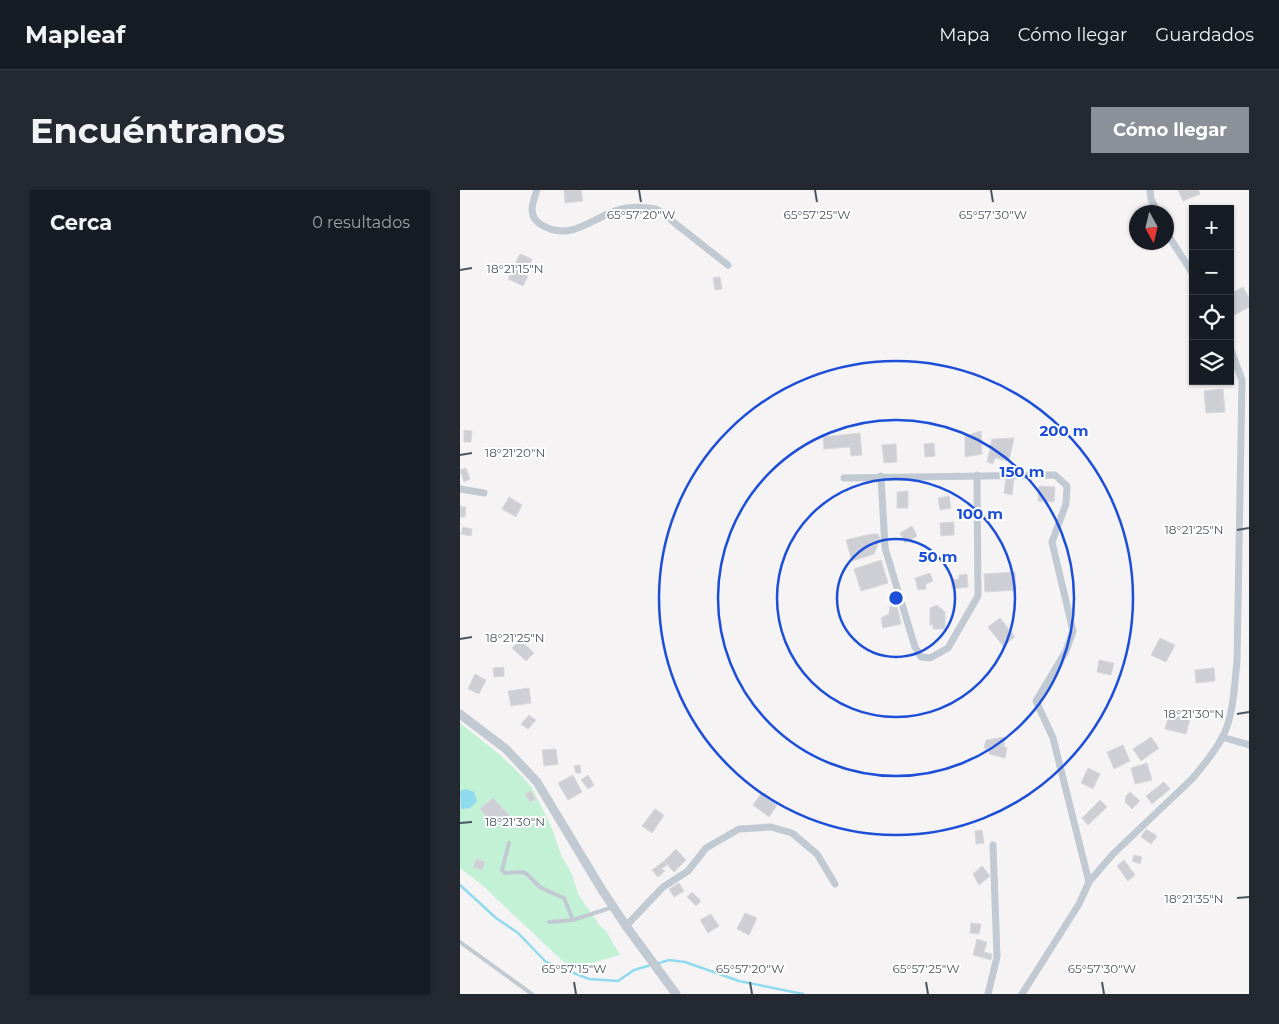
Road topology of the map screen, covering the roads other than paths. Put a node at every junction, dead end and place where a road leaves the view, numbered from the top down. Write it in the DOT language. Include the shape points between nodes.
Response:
graph roads {
  1 [pos="537,190"];
  2 [pos="1150,190"];
  3 [pos="1154,205"];
  4 [pos="1174,244"];
  5 [pos="728,265"];
  6 [pos="1189,268"];
  7 [pos="1234,358"];
  8 [pos="977,475"];
  9 [pos="881,476"];
  10 [pos="844,478"];
  11 [pos="460,489"];
  12 [pos="484,492"];
  13 [pos="460,714"];
  14 [pos="1222,737"];
  15 [pos="1249,745"];
  16 [pos="509,843"];
  17 [pos="993,845"];
  18 [pos="1089,882"];
  19 [pos="835,884"];
  20 [pos="613,907"];
  21 [pos="573,920"];
  22 [pos="549,922"];
  23 [pos="626,926"];
  24 [pos="460,942"];
  25 [pos="532,994"];
  26 [pos="676,994"];
  27 [pos="988,994"];
  28 [pos="1022,994"];
  1 -- 5 [label="street" via="532,215 537,222 552,230 574,230 626,208 658,210"];
  2 -- 3 [label="street"];
  4 -- 6 [label="street"];
  7 -- 14 [label="street" via="1242,380 1237,662 1232,705"];
  8 -- 9 [label="street"];
  8 -- 9 [label="street" via="978,596 948,648 930,658 922,657 915,647 885,548"];
  8 -- 18 [label="street" via="1055,475 1067,486 1066,504 1052,542 1073,631 1066,651 1036,701 1053,738"];
  9 -- 10 [label="street"];
  11 -- 12 [label="street"];
  13 -- 20 [label="street" via="506,749 537,782"];
  14 -- 15 [label="street"];
  14 -- 18 [label="street" via="1204,766 1113,854"];
  16 -- 21 [label="lane" via="502,870 505,873 523,872 541,888 564,898"];
  17 -- 27 [label="street" via="997,957"];
  18 -- 28 [label="street" via="1079,904"];
  19 -- 23 [label="street" via="817,854 792,833 771,827 738,829 706,848 688,871 663,887"];
  20 -- 21 [label="lane"];
  20 -- 23 [label="street"];
  21 -- 22 [label="lane"];
  23 -- 26 [label="street"];
  24 -- 25 [label="lane"];
}
